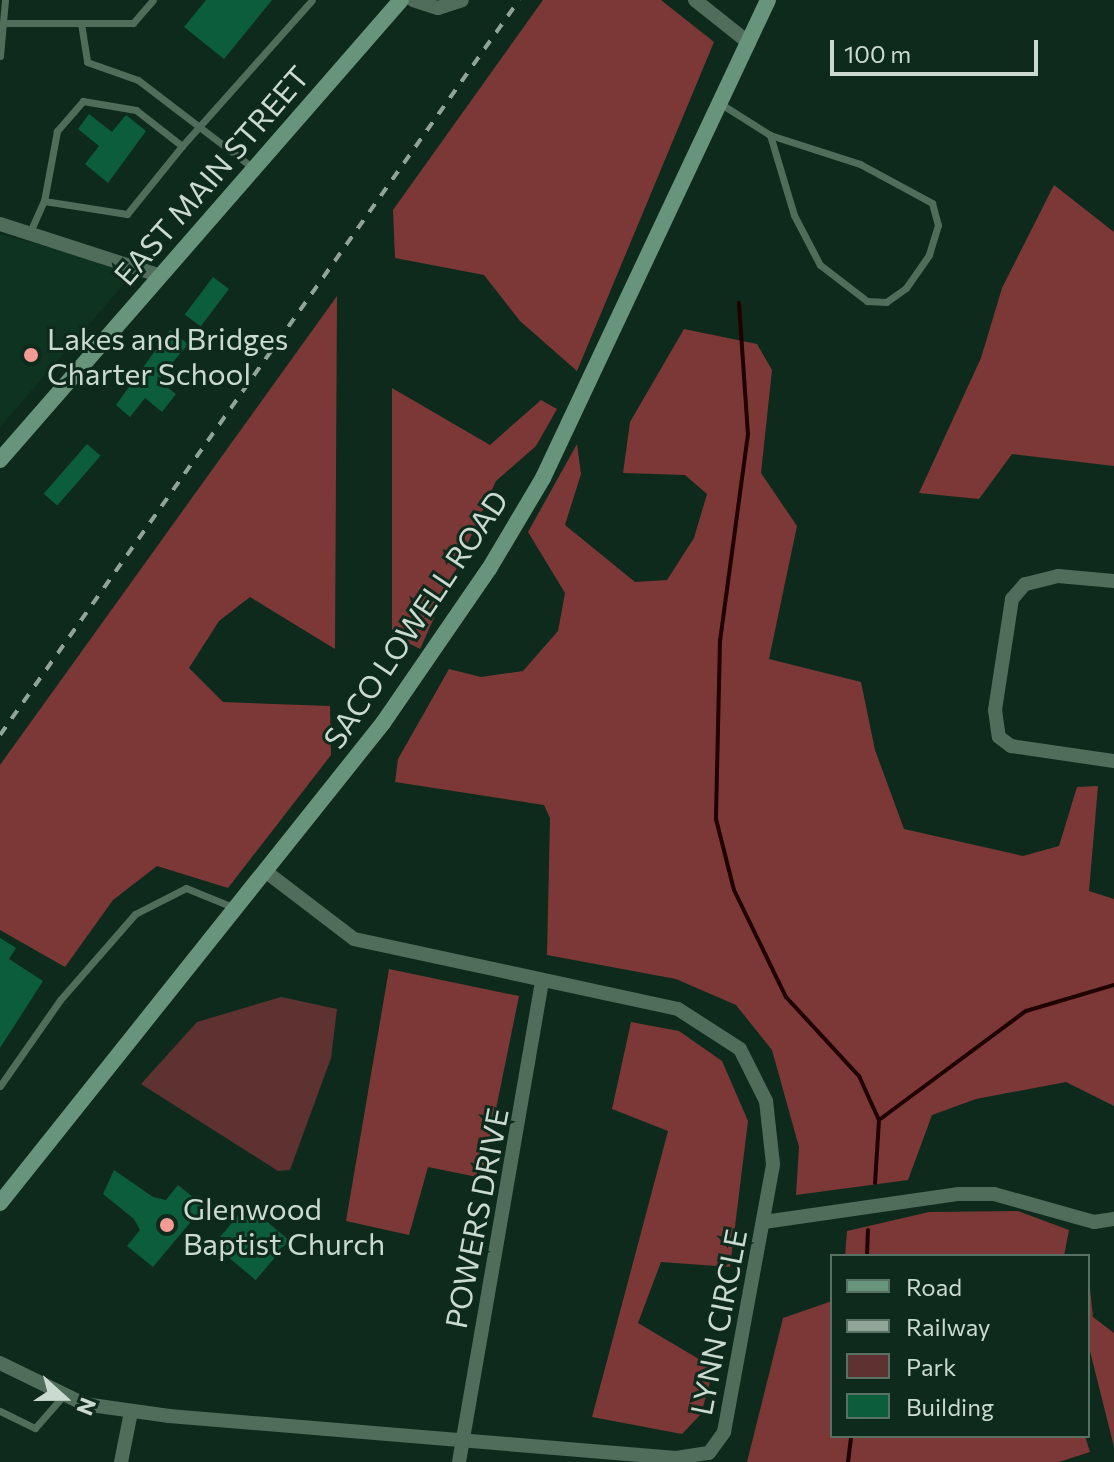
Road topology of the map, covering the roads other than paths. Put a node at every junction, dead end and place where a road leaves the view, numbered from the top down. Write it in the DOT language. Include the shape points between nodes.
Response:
graph roads {
  1 [pos="5,0"];
  2 [pos="153,0"];
  3 [pos="312,0"];
  4 [pos="401,0"];
  5 [pos="413,0"];
  6 [pos="462,0"];
  7 [pos="695,0"];
  8 [pos="768,0"];
  9 [pos="5,23"];
  10 [pos="81,23"];
  11 [pos="749,43"];
  12 [pos="0,56"];
  13 [pos="721,104"];
  14 [pos="200,125"];
  15 [pos="770,135"];
  16 [pos="182,146"];
  17 [pos="254,169"];
  18 [pos="44,201"];
  19 [pos="0,224"];
  20 [pos="30,232"];
  21 [pos="161,276"];
  22 [pos="0,460"];
  23 [pos="1114,581"];
  24 [pos="1114,761"];
  25 [pos="265,871"];
  26 [pos="237,909"];
  27 [pos="542,983"];
  28 [pos="0,1086"];
  29 [pos="0,1203"];
  30 [pos="1114,1219"];
  31 [pos="764,1222"];
  32 [pos="0,1363"];
  33 [pos="63,1396"];
  34 [pos="0,1411"];
  35 [pos="131,1412"];
  36 [pos="463,1437"];
  37 [pos="121,1462"];
  38 [pos="459,1462"];
  1 -- 9 [label="lane"];
  2 -- 10 [label="lane" via="133,23"];
  3 -- 14 [label="lane"];
  4 -- 17 [label="street, EAST MAIN STREET"];
  5 -- 6 [label="street" via="438,8"];
  7 -- 11 [label="street"];
  8 -- 11 [label="street, SACO LOWELL ROAD"];
  9 -- 10 [label="lane"];
  9 -- 12 [label="lane"];
  10 -- 14 [label="lane" via="87,62 138,80"];
  11 -- 13 [label="street, SACO LOWELL ROAD"];
  13 -- 15 [label="lane"];
  13 -- 25 [label="street, SACO LOWELL ROAD" via="543,478 383,723"];
  14 -- 16 [label="lane"];
  14 -- 17 [label="lane"];
  15 -- 15 [label="lane" via="860,164 932,203 938,225 929,255 906,288 886,302 867,301 820,265 794,215"];
  16 -- 18 [label="lane" via="127,214"];
  16 -- 18 [label="lane" via="136,110 83,101 57,131"];
  17 -- 21 [label="street, EAST MAIN STREET"];
  18 -- 20 [label="lane"];
  19 -- 20 [label="street"];
  20 -- 21 [label="street"];
  21 -- 22 [label="street, EAST MAIN STREET"];
  23 -- 24 [label="street" via="1058,576 1025,584 1012,599 995,710 999,737 1011,746"];
  25 -- 26 [label="street, SACO LOWELL ROAD"];
  25 -- 27 [label="street, LYNN CIRCLE" via="354,939"];
  26 -- 28 [label="lane" via="186,888 135,914 60,1000"];
  26 -- 29 [label="street, SACO LOWELL ROAD"];
  27 -- 31 [label="street, LYNN CIRCLE" via="678,1009 740,1049 766,1101 773,1164"];
  27 -- 36 [label="street, POWERS DRIVE"];
  30 -- 31 [label="street" via="1094,1222 983,1194"];
  31 -- 36 [label="street, LYNN CIRCLE" via="724,1432 709,1453 676,1458"];
  32 -- 33 [label="street, LYNN CIRCLE"];
  33 -- 34 [label="lane" via="35,1428"];
  33 -- 35 [label="street, LYNN CIRCLE"];
  35 -- 36 [label="street, LYNN CIRCLE"];
  35 -- 37 [label="street"];
  36 -- 38 [label="street, POWERS DRIVE"];
}
